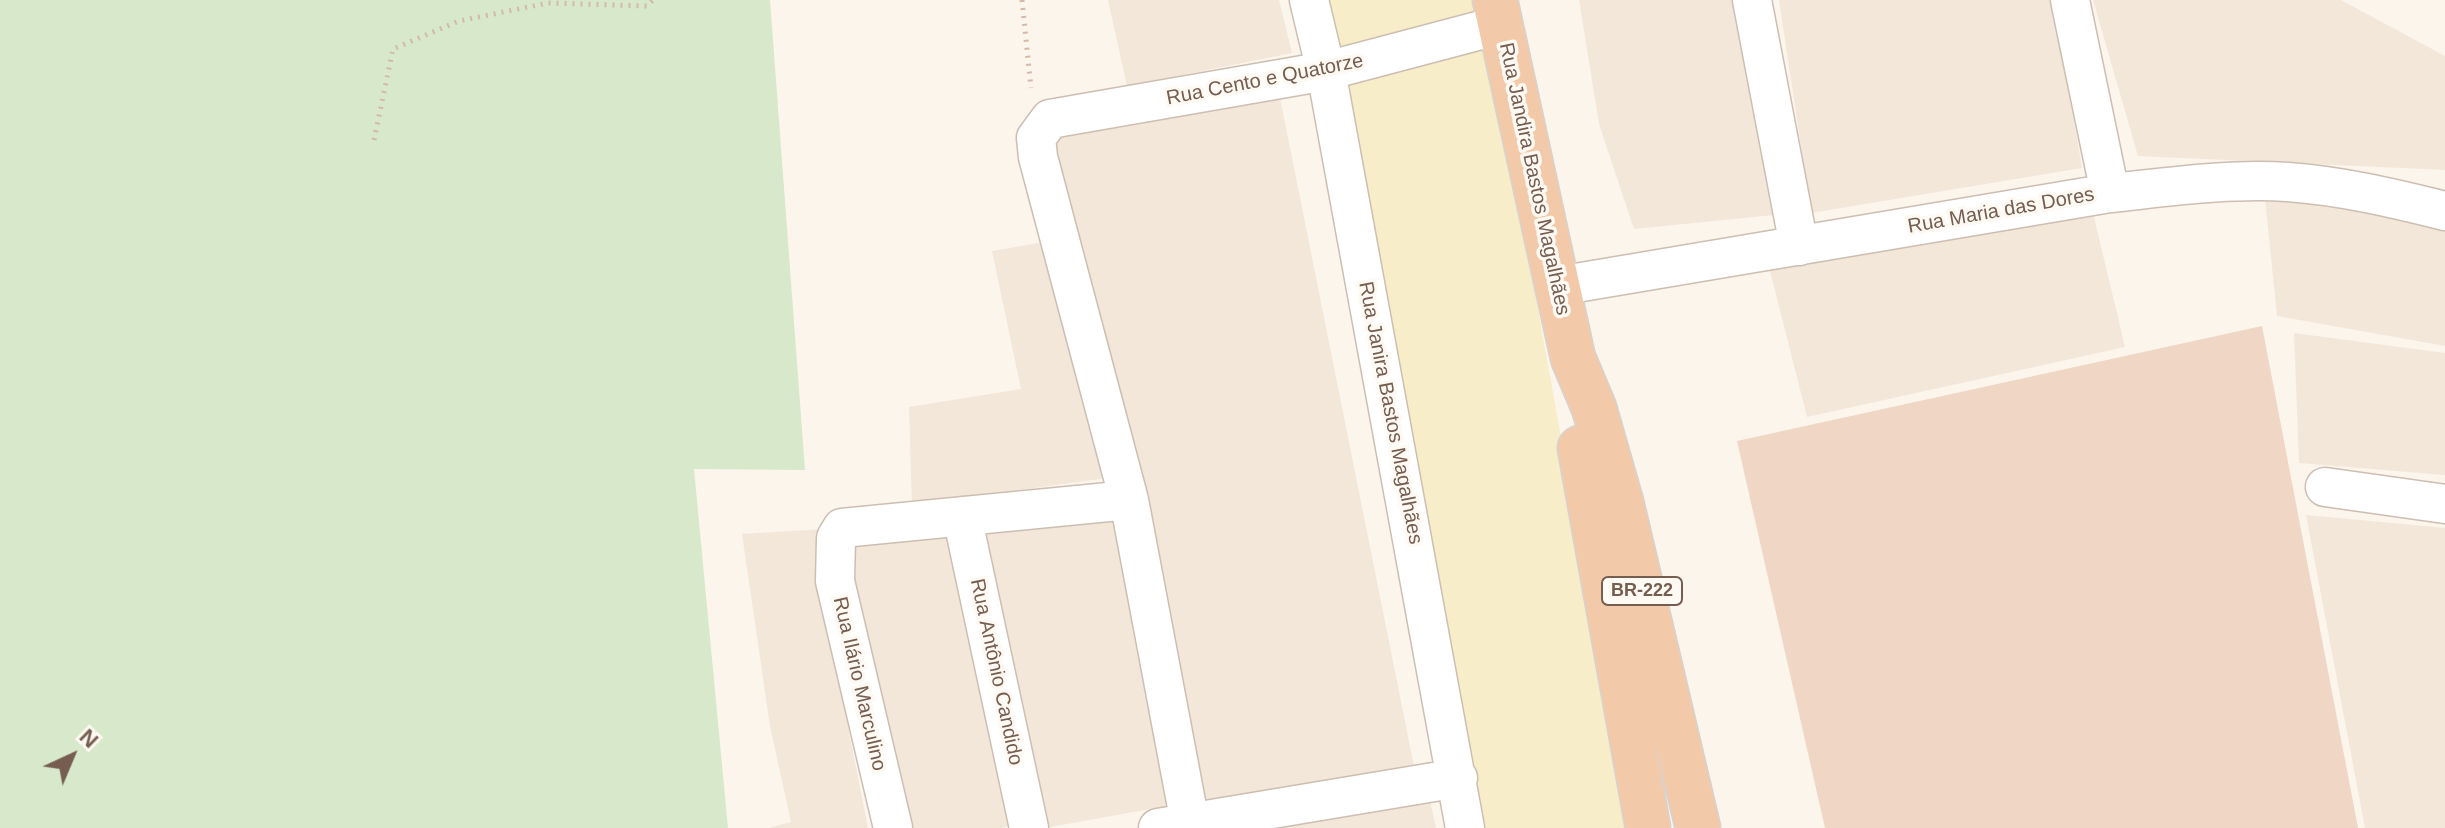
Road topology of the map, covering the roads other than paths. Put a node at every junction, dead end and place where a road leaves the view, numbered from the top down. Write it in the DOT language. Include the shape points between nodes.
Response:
graph roads {
  1 [pos="1309,0"];
  2 [pos="1752,0"];
  3 [pos="2070,0"];
  4 [pos="1498,12"];
  5 [pos="1326,71"];
  6 [pos="2110,193"];
  7 [pos="2445,211"];
  8 [pos="1799,246"];
  9 [pos="1558,286"];
  10 [pos="1573,358"];
  11 [pos="2325,487"];
  12 [pos="1129,500"];
  13 [pos="2445,504"];
  14 [pos="962,516"];
  15 [pos="1458,778"];
  16 [pos="1232,823"];
  17 [pos="1174,825"];
  18 [pos="893,828"];
  19 [pos="1029,828"];
  20 [pos="1465,828"];
  21 [pos="1648,828"];
  22 [pos="1698,828"];
  1 -- 5 [label="street, Rua Janira Bastos Magalhães"];
  2 -- 8 [label="street"];
  3 -- 6 [label="street"];
  4 -- 5 [label="street, Rua Cento e Quatorze"];
  4 -- 9 [label="highway, Rua Jandira Bastos Magalhães / BR-222"];
  5 -- 12 [label="street, Rua Cento e Quatorze" via="1050,119 1036,137"];
  5 -- 15 [label="street, Rua Janira Bastos Magalhães"];
  6 -- 7 [label="street, Rua Maria das Dores" via="2285,181 2363,190"];
  6 -- 8 [label="street, Rua Maria das Dores"];
  8 -- 9 [label="street, Rua Maria das Dores"];
  9 -- 10 [label="highway, Rua Jandira Bastos Magalhães / BR-222"];
  10 -- 21 [label="highway, Rua Jandira Bastos Magalhães / BR-222" via="1574,410"];
  10 -- 22 [label="highway, Rua Jandira Bastos Magalhães / BR-222" via="1594,408 1621,502"];
  11 -- 13 [label="street"];
  12 -- 14 [label="street"];
  12 -- 17 [label="street"];
  14 -- 18 [label="street, Rua Ilário Marculino" via="853,525 842,528 836,538 835,581"];
  14 -- 19 [label="street, Rua Antônio Candido"];
  15 -- 16 [label="street"];
  15 -- 20 [label="street, Rua Janira Bastos Magalhães"];
  16 -- 17 [label="street"];
}
